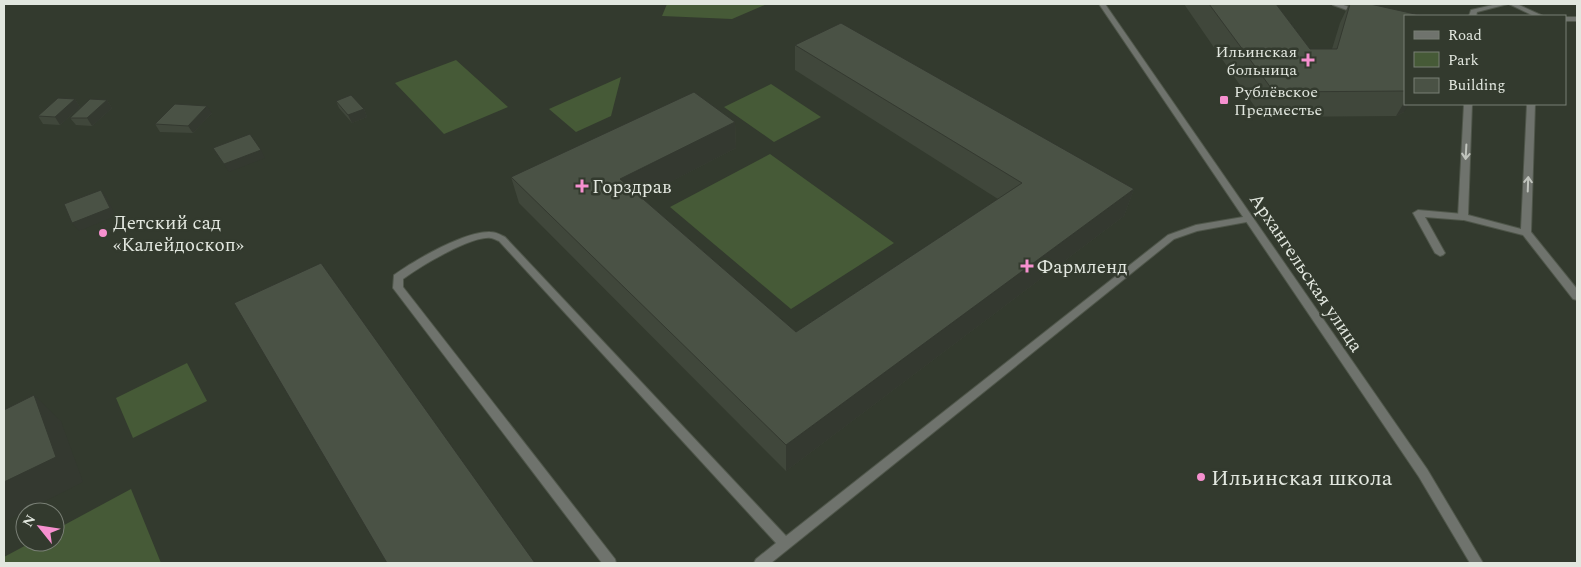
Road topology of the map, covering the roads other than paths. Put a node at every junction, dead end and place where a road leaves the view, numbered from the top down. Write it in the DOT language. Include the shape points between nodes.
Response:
graph roads {
  1 [pos="1102,4"];
  2 [pos="1335,4"];
  3 [pos="1505,4"];
  4 [pos="1512,4"];
  5 [pos="1366,14"];
  6 [pos="1473,15"];
  7 [pos="1537,15"];
  8 [pos="1468,105"];
  9 [pos="1531,105"];
  10 [pos="1462,217"];
  11 [pos="1249,219"];
  12 [pos="1526,232"];
  13 [pos="1440,253"];
  14 [pos="1577,296"];
  15 [pos="785,544"];
  16 [pos="610,563"];
  17 [pos="761,563"];
  18 [pos="1477,563"];
  1 -- 11 [label="street, Архангельская улица"];
  2 -- 5 [label="street"];
  3 -- 6 [label="street" via="1473,11"];
  4 -- 7 [label="street"];
  8 -- 10 [label="street, one-way"];
  12 -- 9 [label="street, one-way"];
  10 -- 12 [label="street"];
  10 -- 13 [label="street" via="1418,213"];
  11 -- 15 [label="street" via="1196,228 1171,237"];
  11 -- 18 [label="street, Архангельская улица" via="1423,473"];
  12 -- 14 [label="street"];
  15 -- 16 [label="street" via="502,239 490,234 476,236 410,268 398,278 398,288"];
  15 -- 17 [label="street"];
}
